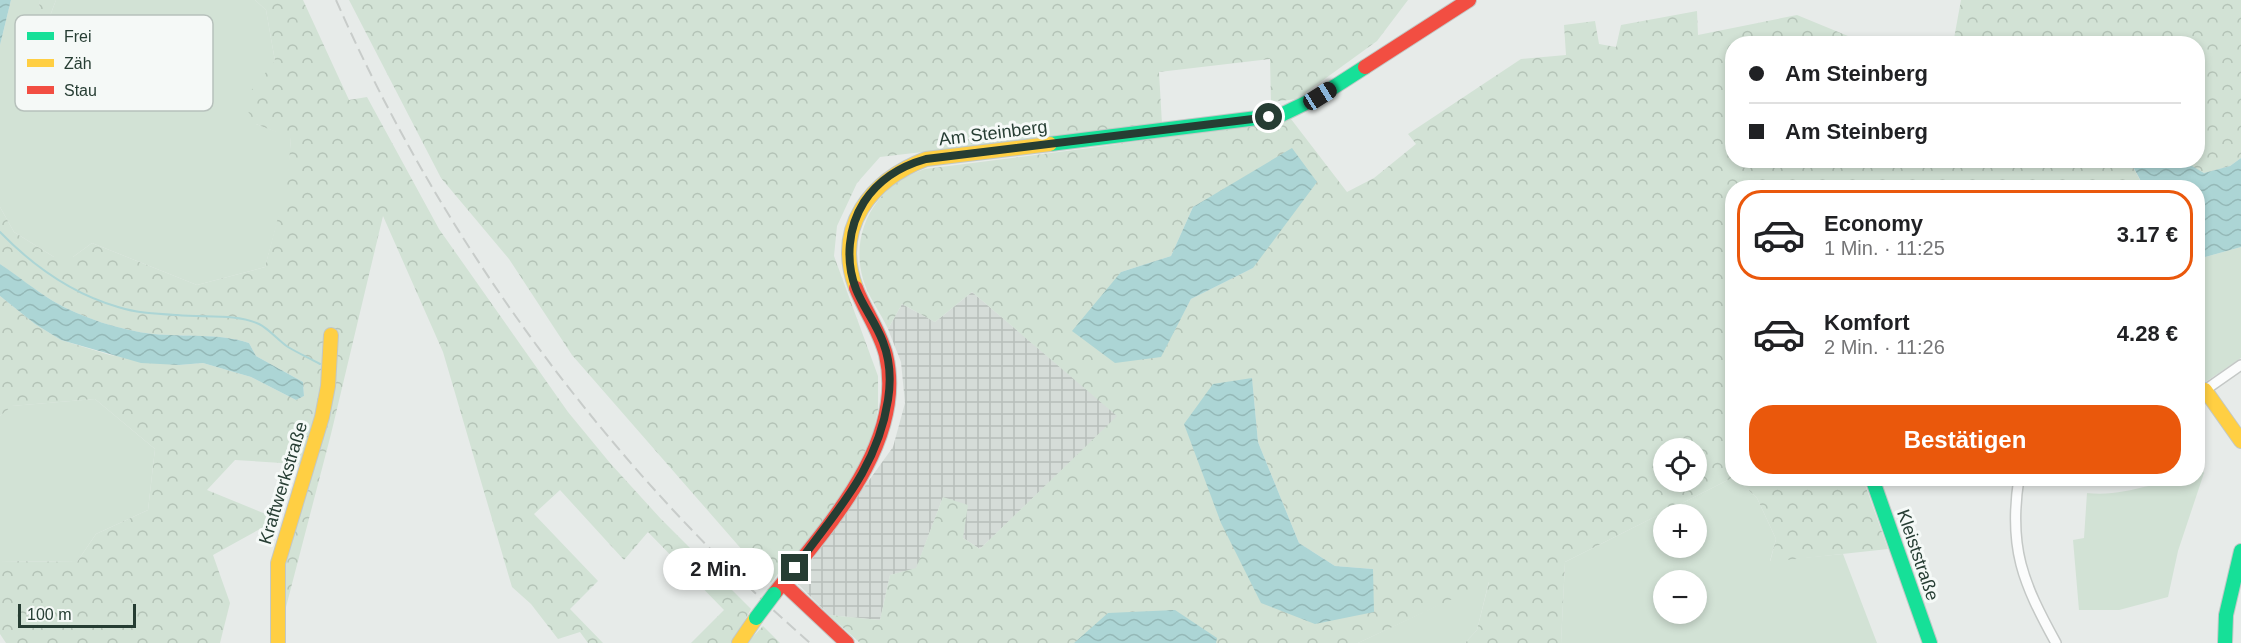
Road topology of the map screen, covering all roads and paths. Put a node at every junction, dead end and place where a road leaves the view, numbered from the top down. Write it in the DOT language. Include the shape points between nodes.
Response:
graph roads {
  1 [pos="1469,0"];
  2 [pos="331,335"];
  3 [pos="2241,365"];
  4 [pos="2205,389"];
  5 [pos="2205,397"];
  6 [pos="2241,441"];
  7 [pos="1875,486"];
  8 [pos="2018,486"];
  9 [pos="2241,551"];
  10 [pos="779,589"];
  11 [pos="278,643"];
  12 [pos="739,643"];
  13 [pos="847,643"];
  14 [pos="1930,643"];
  15 [pos="2056,643"];
  16 [pos="2225,643"];
  1 -- 10 [label="main road, Am Steinberg" via="1308,103 1281,115 926,159 881,182 858,214 849,252 856,290 886,351 886,412 863,476"];
  2 -- 11 [label="main road, Kraftwerkstraße" via="322,417 278,563"];
  3 -- 4 [label="street"];
  5 -- 6 [label="main road"];
  7 -- 14 [label="main road, Kleiststraße"];
  8 -- 15 [label="street" via="2015,520 2019,559 2034,603"];
  9 -- 16 [label="main road" via="2226,615"];
  10 -- 12 [label="main road, Am Steinberg, bridge"];
  10 -- 13 [label="main road"];
}
